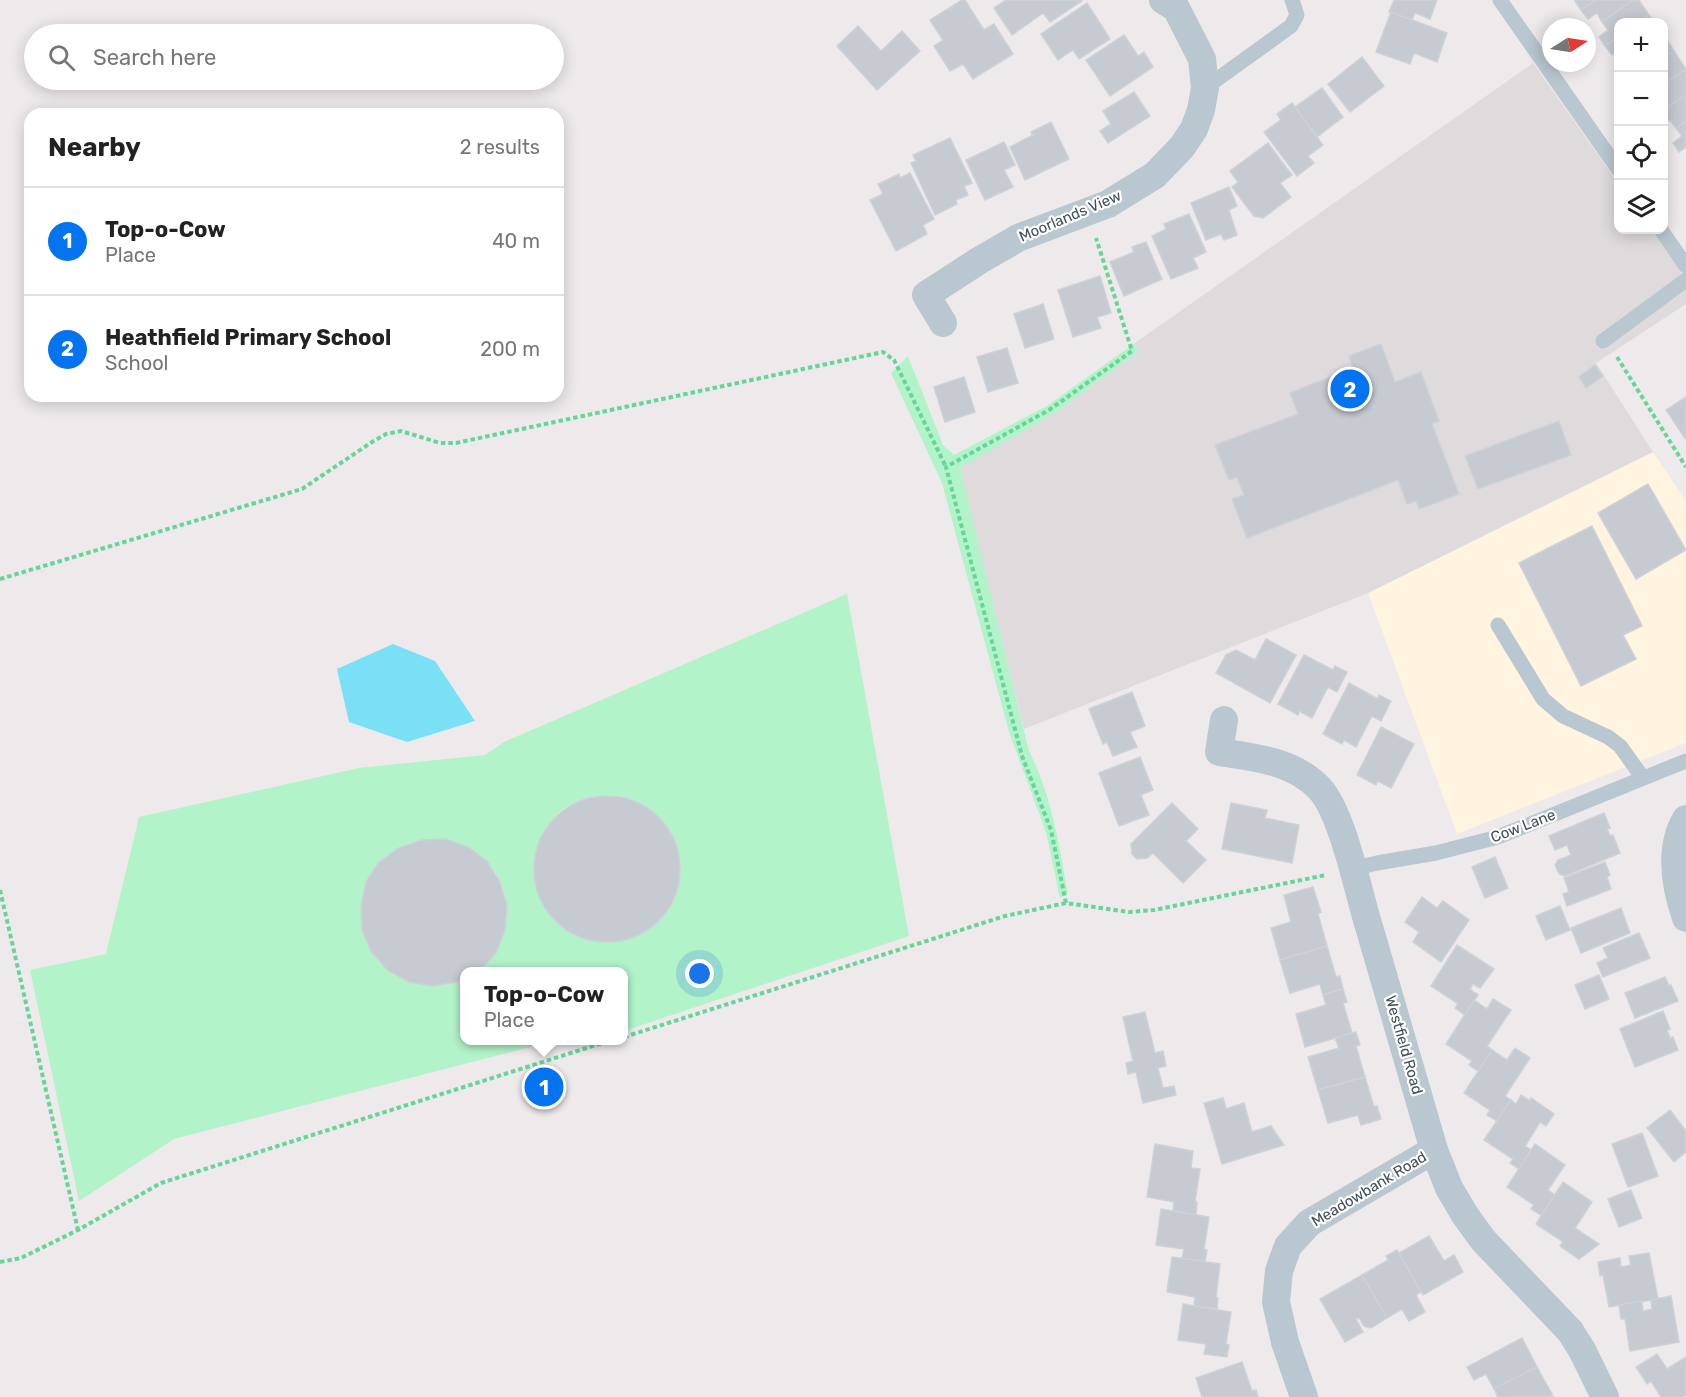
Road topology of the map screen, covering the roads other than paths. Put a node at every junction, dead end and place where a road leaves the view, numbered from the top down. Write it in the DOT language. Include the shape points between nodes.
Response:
graph roads {
  1 [pos="1292,0"];
  2 [pos="1500,0"];
  3 [pos="1176,3"];
  4 [pos="1205,88"];
  5 [pos="1614,163"];
  6 [pos="1663,234"];
  7 [pos="1686,266"];
  8 [pos="1686,280"];
  9 [pos="943,323"];
  10 [pos="1604,340"];
  11 [pos="1498,625"];
  12 [pos="1224,720"];
  13 [pos="1686,761"];
  14 [pos="1643,778"];
  15 [pos="1686,819"];
  16 [pos="1353,869"];
  17 [pos="1686,918"];
  18 [pos="1434,1150"];
  19 [pos="1304,1397"];
  20 [pos="1605,1397"];
  1 -- 4 [label="lane" via="1297,15 1291,26"];
  2 -- 5 [label="lane"];
  3 -- 4 [label="street, Moorlands View" via="1202,59"];
  4 -- 9 [label="street, Moorlands View" via="1194,129 1155,175 1108,204 1018,238 926,295"];
  6 -- 7 [label="lane"];
  8 -- 10 [label="lane"];
  11 -- 14 [label="lane" via="1543,699 1563,716 1620,746"];
  12 -- 16 [label="street, Westfield Road" via="1219,752 1289,766 1320,789 1332,806"];
  13 -- 14 [label="lane, Cow Lane"];
  14 -- 16 [label="lane, Cow Lane" via="1498,837"];
  15 -- 17 [label="street" via="1677,836 1674,858"];
  16 -- 18 [label="street, Westfield Road"];
  18 -- 19 [label="street, Meadowbank Road" via="1309,1223 1288,1246 1279,1271 1276,1302"];
  18 -- 20 [label="street, Westfield Road" via="1465,1215 1483,1240 1570,1331"];
}
